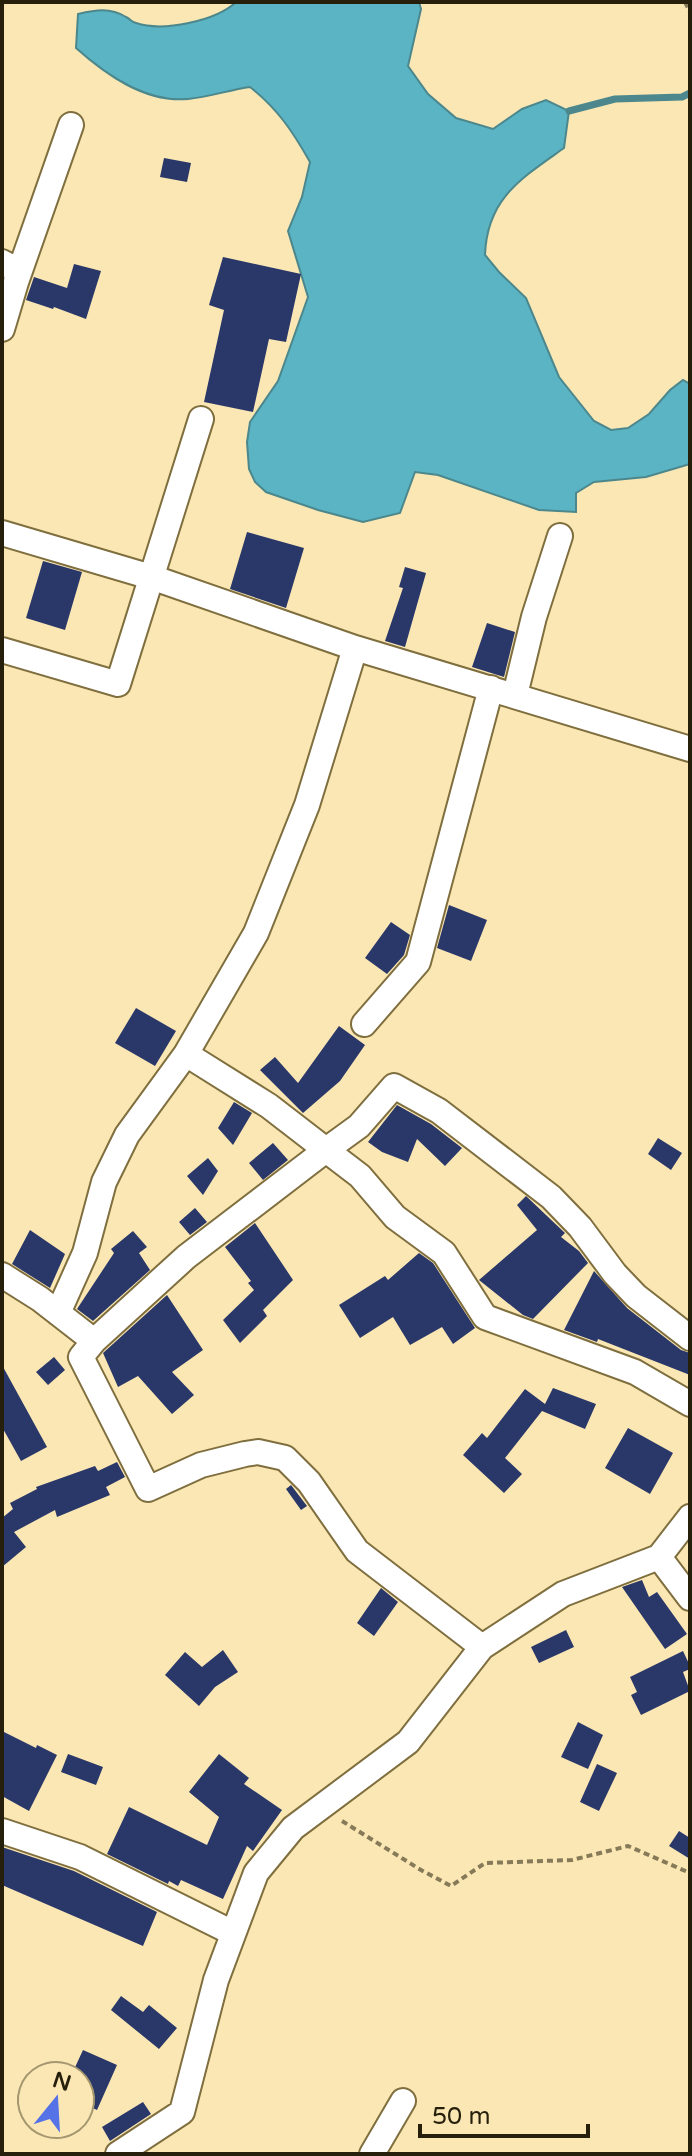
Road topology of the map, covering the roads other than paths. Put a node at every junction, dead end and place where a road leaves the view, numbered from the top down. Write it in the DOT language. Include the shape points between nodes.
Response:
graph roads {
  1 [pos="71,125"];
  2 [pos="2,262"];
  3 [pos="16,282"];
  4 [pos="2,329"];
  5 [pos="201,419"];
  6 [pos="2,533"];
  7 [pos="560,536"];
  8 [pos="151,577"];
  9 [pos="355,648"];
  10 [pos="2,650"];
  11 [pos="503,692"];
  12 [pos="690,749"];
  13 [pos="364,1024"];
  14 [pos="186,1054"];
  15 [pos="326,1150"];
  16 [pos="2,1275"];
  17 [pos="58,1313"];
  18 [pos="690,1338"];
  19 [pos="94,1341"];
  20 [pos="690,1404"];
  21 [pos="690,1517"];
  22 [pos="659,1557"];
  23 [pos="690,1598"];
  24 [pos="482,1647"];
  25 [pos="2,1831"];
  26 [pos="233,1933"];
  27 [pos="403,2101"];
  28 [pos="118,2154"];
  29 [pos="372,2154"];
  1 -- 3 [label="street"];
  2 -- 3 [label="street" via="17,270"];
  3 -- 4 [label="street"];
  5 -- 8 [label="street"];
  6 -- 8 [label="street"];
  7 -- 11 [label="street"];
  8 -- 9 [label="street"];
  8 -- 10 [label="street" via="118,684"];
  9 -- 11 [label="street"];
  9 -- 14 [label="street" via="277,885 256,933"];
  11 -- 12 [label="street"];
  11 -- 13 [label="street" via="418,962"];
  14 -- 15 [label="street" via="269,1106"];
  14 -- 17 [label="street" via="127,1135 104,1182 85,1253"];
  15 -- 18 [label="street" via="359,1126 394,1086 439,1111 551,1197 636,1296"];
  15 -- 19 [label="street" via="186,1257"];
  15 -- 20 [label="street" via="360,1176 395,1217 444,1253 485,1317 635,1372"];
  16 -- 17 [label="street"];
  17 -- 19 [label="street"];
  19 -- 24 [label="street" via="81,1357 148,1489 201,1465 245,1454 285,1458 309,1482 357,1551"];
  21 -- 22 [label="street"];
  22 -- 23 [label="street"];
  22 -- 24 [label="street" via="563,1594"];
  24 -- 26 [label="street" via="408,1742 293,1828 256,1873"];
  25 -- 26 [label="street" via="80,1857"];
  26 -- 28 [label="street" via="182,2112"];
  27 -- 29 [label="street"];
}
